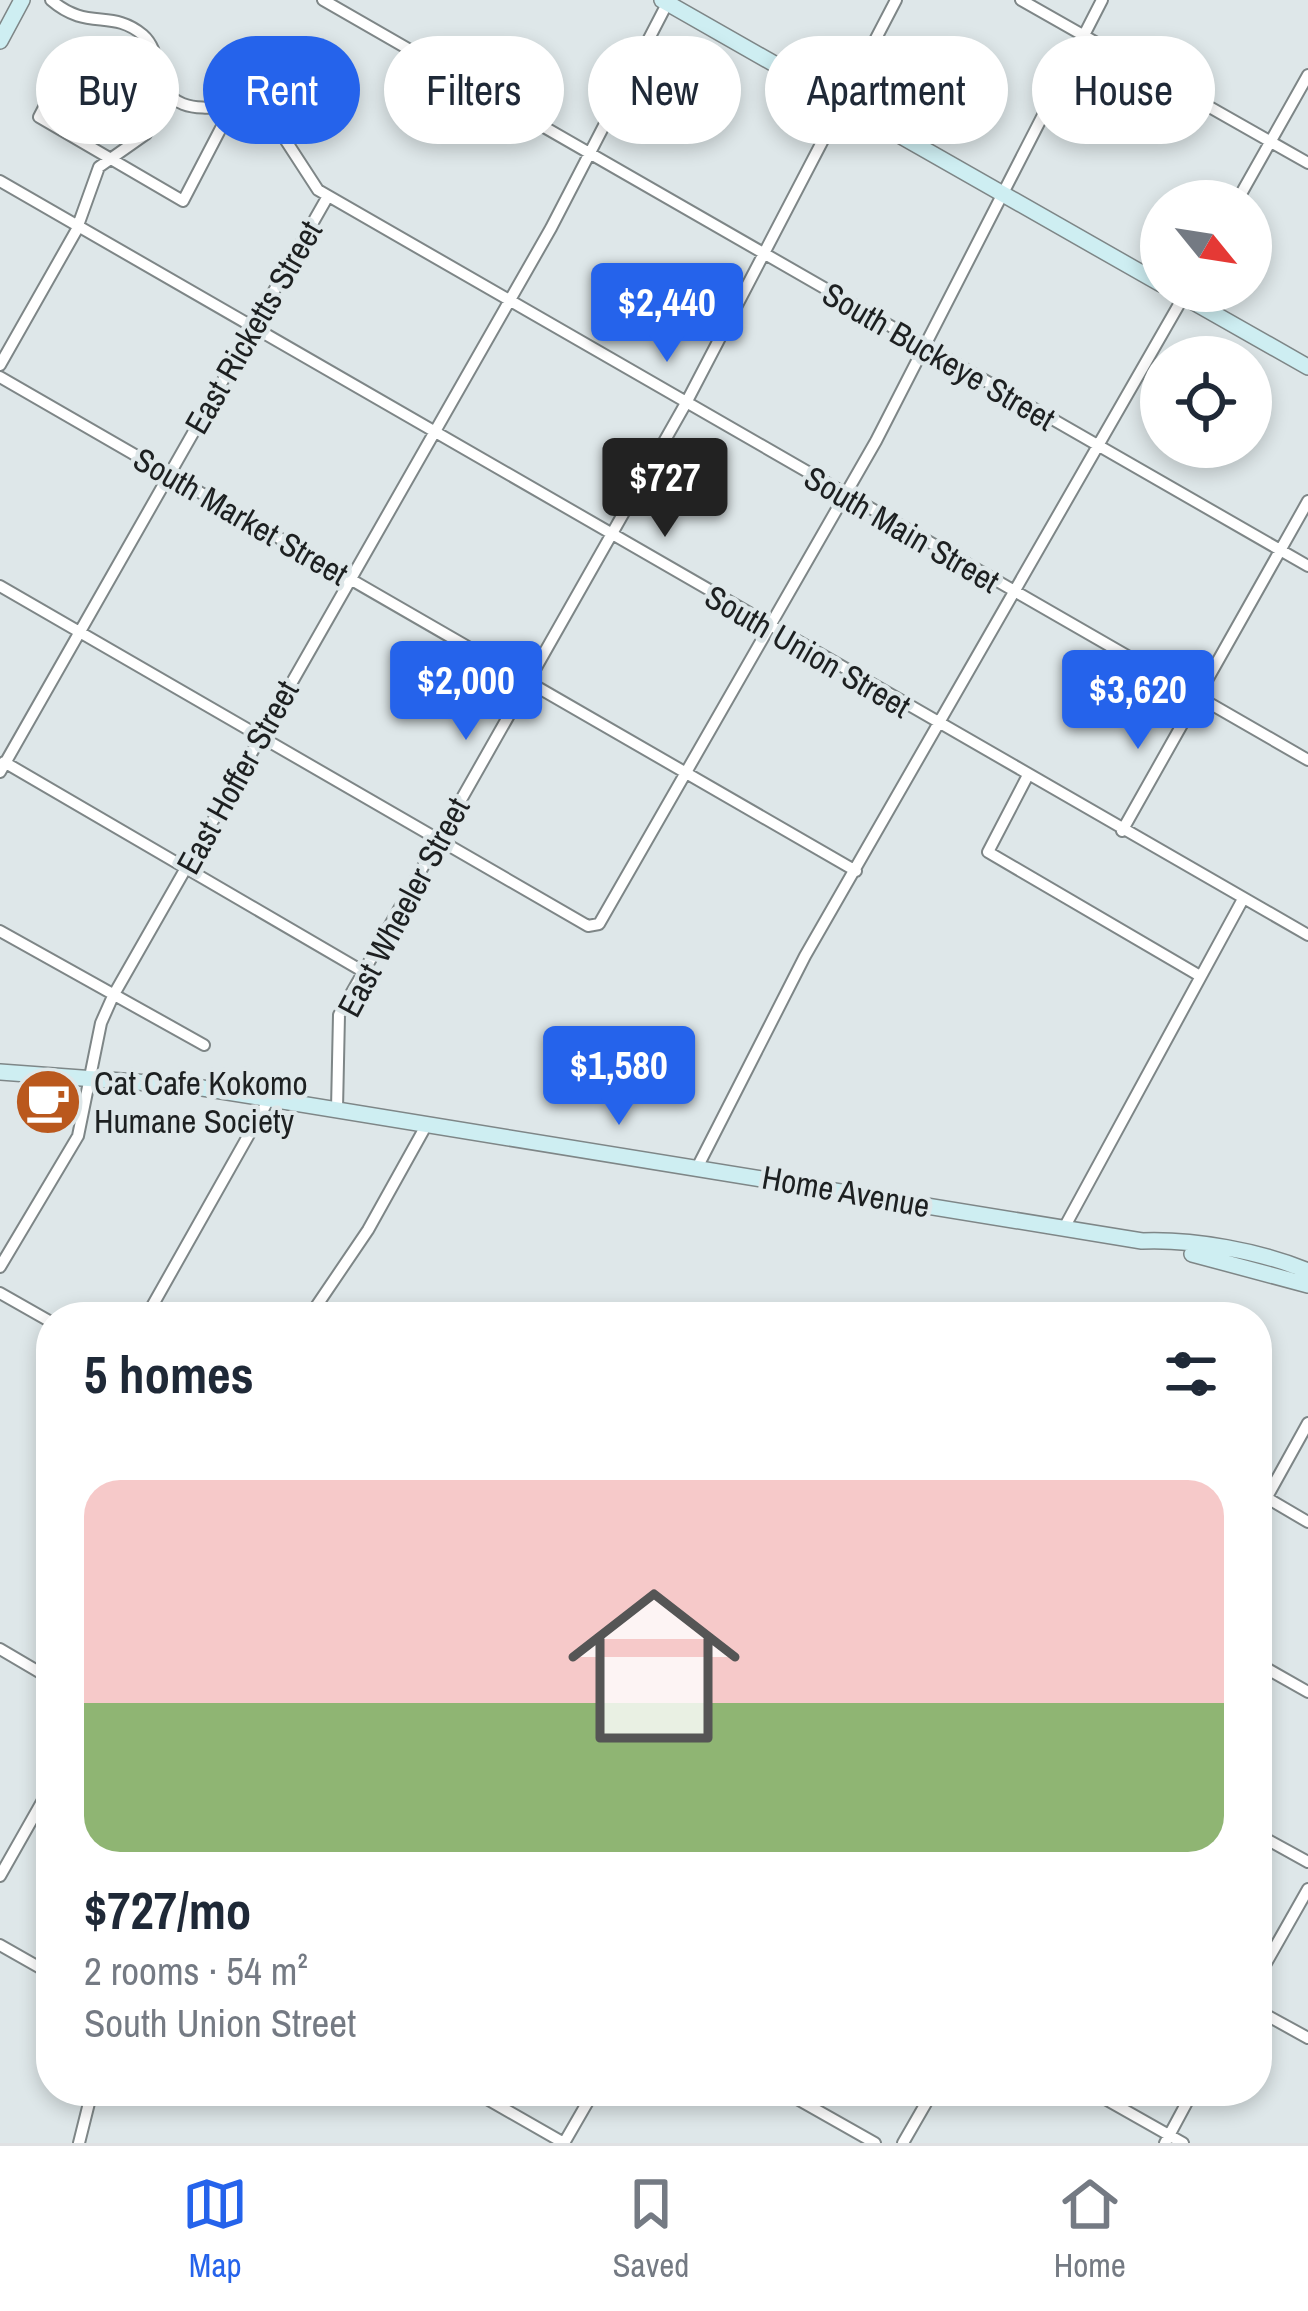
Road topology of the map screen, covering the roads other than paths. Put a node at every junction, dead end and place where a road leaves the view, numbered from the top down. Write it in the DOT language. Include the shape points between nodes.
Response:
graph roads {
  1 [pos="22,0"];
  2 [pos="51,0"];
  3 [pos="322,0"];
  4 [pos="896,0"];
  5 [pos="1021,0"];
  6 [pos="1102,0"];
  7 [pos="666,1"];
  8 [pos="144,36"];
  9 [pos="878,36"];
  10 [pos="1084,36"];
  11 [pos="0,41"];
  12 [pos="765,58"];
  13 [pos="1308,75"];
  14 [pos="1215,111"];
  15 [pos="1032,137"];
  16 [pos="1270,142"];
  17 [pos="86,144"];
  18 [pos="131,144"];
  19 [pos="213,144"];
  20 [pos="290,144"];
  21 [pos="823,144"];
  22 [pos="915,144"];
  23 [pos="590,156"];
  24 [pos="111,158"];
  25 [pos="1308,163"];
  26 [pos="1249,180"];
  27 [pos="0,181"];
  28 [pos="1003,194"];
  29 [pos="328,196"];
  30 [pos="75,224"];
  31 [pos="766,256"];
  32 [pos="1140,272"];
  33 [pos="508,299"];
  34 [pos="1171,312"];
  35 [pos="1214,312"];
  36 [pos="254,328"];
  37 [pos="925,348"];
  38 [pos="0,365"];
  39 [pos="1308,367"];
  40 [pos="0,377"];
  41 [pos="686,403"];
  42 [pos="432,433"];
  43 [pos="1098,447"];
  44 [pos="168,474"];
  45 [pos="845,496"];
  46 [pos="1308,501"];
  47 [pos="610,535"];
  48 [pos="1281,551"];
  49 [pos="1308,566"];
  50 [pos="349,579"];
  51 [pos="0,586"];
  52 [pos="1014,595"];
  53 [pos="769,628"];
  54 [pos="81,633"];
  55 [pos="526,684"];
  56 [pos="1196,697"];
  57 [pos="940,728"];
  58 [pos="260,737"];
  59 [pos="1308,760"];
  60 [pos="2,765"];
  61 [pos="685,776"];
  62 [pos="1028,777"];
  63 [pos="1122,831"];
  64 [pos="439,839"];
  65 [pos="186,868"];
  66 [pos="856,871"];
  67 [pos="1243,899"];
  68 [pos="1306,930"];
  69 [pos="0,931"];
  70 [pos="364,972"];
  71 [pos="1200,976"];
  72 [pos="113,997"];
  73 [pos="204,1045"];
  74 [pos="0,1072"];
  75 [pos="88,1077"];
  76 [pos="269,1099"];
  77 [pos="337,1109"];
  78 [pos="428,1124"];
  79 [pos="698,1166"];
  80 [pos="1064,1228"];
  81 [pos="1142,1241"];
  82 [pos="0,1267"];
  83 [pos="1308,1271"];
  84 [pos="1308,1285"];
  85 [pos="0,1293"];
  86 [pos="154,1302"];
  87 [pos="319,1302"];
  88 [pos="36,1313"];
  89 [pos="1308,1423"];
  90 [pos="1272,1489"];
  91 [pos="1272,1501"];
  92 [pos="1308,1522"];
  93 [pos="0,1649"];
  94 [pos="36,1670"];
  95 [pos="1272,1672"];
  96 [pos="1308,1692"];
  97 [pos="36,1812"];
  98 [pos="1272,1842"];
  99 [pos="1308,1862"];
  100 [pos="0,1876"];
  101 [pos="1308,1888"];
  102 [pos="0,1945"];
  103 [pos="1272,1952"];
  104 [pos="36,1965"];
  105 [pos="1272,2018"];
  106 [pos="1308,2038"];
  107 [pos="88,2106"];
  108 [pos="499,2106"];
  109 [pos="585,2106"];
  110 [pos="809,2106"];
  111 [pos="924,2106"];
  112 [pos="1115,2106"];
  113 [pos="1185,2106"];
  114 [pos="1167,2139"];
  115 [pos="79,2143"];
  116 [pos="564,2143"];
  117 [pos="874,2143"];
  118 [pos="903,2143"];
  119 [pos="1183,2143"];
  1 -- 11 [label="main road"];
  2 -- 8 [label="street" via="71,17 118,21"];
  3 -- 23 [label="street, South Buckeye Street"];
  4 -- 9 [label="street, East Wheeler Street"];
  5 -- 10 [label="street"];
  6 -- 10 [label="street"];
  7 -- 12 [label="main road"];
  7 -- 23 [label="street, East Hoffer Street"];
  13 -- 16 [label="street"];
  14 -- 16 [label="street"];
  15 -- 28 [label="street"];
  16 -- 25 [label="street"];
  16 -- 26 [label="street"];
  17 -- 24 [label="street"];
  18 -- 24 [label="street"];
  19 -- 24 [label="street" via="183,202"];
  20 -- 29 [label="street, South Main Street" via="301,171"];
  21 -- 31 [label="street, East Wheeler Street"];
  22 -- 28 [label="main road"];
  23 -- 31 [label="street, South Buckeye Street"];
  23 -- 33 [label="street, East Hoffer Street"];
  24 -- 30 [label="street" via="92,178"];
  27 -- 30 [label="street, South Union Street"];
  28 -- 32 [label="main road"];
  28 -- 37 [label="street"];
  29 -- 33 [label="street, South Main Street"];
  29 -- 36 [label="street, East Ricketts Street"];
  30 -- 36 [label="street, South Union Street"];
  30 -- 38 [label="street"];
  31 -- 37 [label="street, South Buckeye Street"];
  31 -- 41 [label="street, East Wheeler Street"];
  33 -- 41 [label="street, South Main Street"];
  33 -- 42 [label="street, East Hoffer Street"];
  34 -- 43 [label="street"];
  35 -- 39 [label="main road"];
  36 -- 42 [label="street, South Union Street"];
  36 -- 44 [label="street, East Ricketts Street"];
  37 -- 43 [label="street, South Buckeye Street"];
  37 -- 45 [label="street"];
  40 -- 44 [label="street, South Market Street"];
  41 -- 45 [label="street, South Main Street"];
  41 -- 47 [label="street, East Wheeler Street"];
  42 -- 47 [label="street, South Union Street"];
  42 -- 50 [label="street, East Hoffer Street"];
  43 -- 48 [label="street, South Buckeye Street"];
  43 -- 52 [label="street"];
  44 -- 50 [label="street, South Market Street"];
  44 -- 54 [label="street, East Ricketts Street"];
  45 -- 52 [label="street, South Main Street"];
  45 -- 53 [label="street"];
  46 -- 48 [label="street"];
  47 -- 53 [label="street, South Union Street"];
  47 -- 55 [label="street, East Wheeler Street"];
  48 -- 49 [label="street, South Buckeye Street"];
  48 -- 56 [label="street"];
  50 -- 55 [label="street, South Market Street"];
  50 -- 58 [label="street, East Hoffer Street"];
  51 -- 54 [label="street"];
  52 -- 56 [label="street, South Main Street"];
  52 -- 57 [label="street"];
  53 -- 57 [label="street, South Union Street"];
  53 -- 61 [label="street"];
  54 -- 58 [label="street"];
  54 -- 60 [label="street, East Ricketts Street"];
  55 -- 61 [label="street, South Market Street"];
  55 -- 64 [label="street, East Wheeler Street"];
  56 -- 59 [label="street, South Main Street"];
  56 -- 63 [label="street"];
  57 -- 62 [label="street, South Union Street"];
  57 -- 66 [label="street"];
  58 -- 64 [label="street"];
  58 -- 65 [label="street, East Hoffer Street"];
  60 -- 65 [label="street"];
  61 -- 64 [label="street" via="594,926"];
  61 -- 66 [label="street, South Market Street"];
  62 -- 63 [label="street, South Union Street"];
  62 -- 71 [label="street" via="988,852"];
  63 -- 67 [label="street, South Union Street"];
  64 -- 70 [label="street, East Wheeler Street"];
  65 -- 70 [label="street"];
  65 -- 72 [label="street, East Hoffer Street"];
  66 -- 79 [label="street"];
  67 -- 68 [label="street, South Union Street"];
  67 -- 71 [label="street"];
  69 -- 72 [label="street"];
  70 -- 77 [label="street, East Wheeler Street" via="340,1015"];
  71 -- 80 [label="street"];
  72 -- 73 [label="street"];
  72 -- 75 [label="street, East Hoffer Street"];
  74 -- 75 [label="main road, Home Avenue"];
  75 -- 76 [label="main road, Home Avenue"];
  75 -- 82 [label="street, East Hoffer Street" via="78,1136"];
  76 -- 77 [label="main road, Home Avenue"];
  76 -- 86 [label="street"];
  77 -- 78 [label="main road, Home Avenue"];
  78 -- 79 [label="main road, Home Avenue"];
  78 -- 87 [label="street"];
  79 -- 80 [label="main road, Home Avenue"];
  80 -- 81 [label="main road, Home Avenue"];
  81 -- 83 [label="main road, Home Avenue"];
  81 -- 84 [label="main road"];
  85 -- 88 [label="street"];
  89 -- 90 [label="street"];
  91 -- 92 [label="street"];
  93 -- 94 [label="street"];
  95 -- 96 [label="street"];
  97 -- 100 [label="street"];
  98 -- 99 [label="street"];
  101 -- 103 [label="street"];
  102 -- 104 [label="street"];
  105 -- 106 [label="street"];
  107 -- 115 [label="street"];
  108 -- 116 [label="street"];
  109 -- 116 [label="street"];
  110 -- 117 [label="street"];
  111 -- 118 [label="street"];
  112 -- 114 [label="street"];
  113 -- 114 [label="street"];
  114 -- 119 [label="street"];
}
